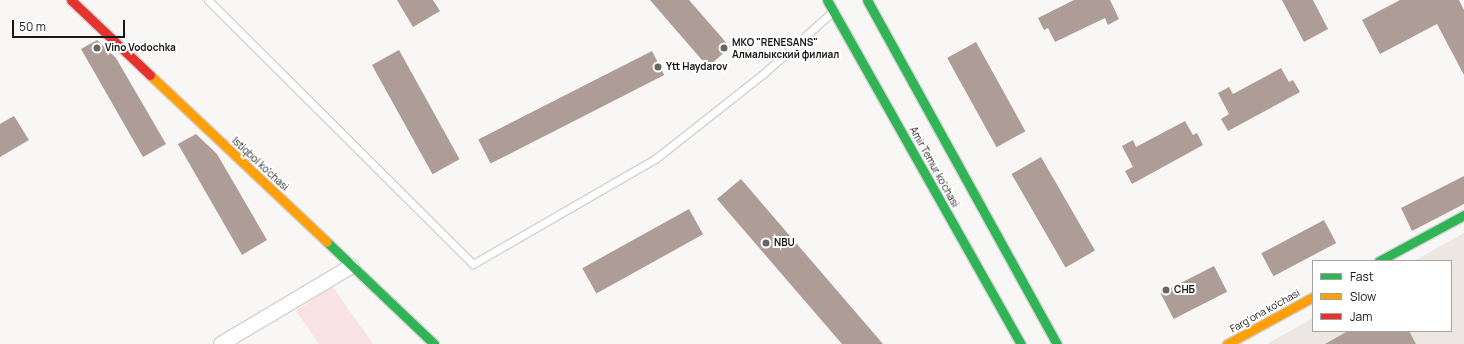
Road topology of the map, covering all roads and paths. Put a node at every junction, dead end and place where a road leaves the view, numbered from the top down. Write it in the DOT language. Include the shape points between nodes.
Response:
graph roads {
  1 [pos="71,0"];
  2 [pos="208,0"];
  3 [pos="828,0"];
  4 [pos="867,0"];
  5 [pos="834,11"];
  6 [pos="1464,215"];
  7 [pos="1381,260"];
  8 [pos="352,266"];
  9 [pos="1312,298"];
  10 [pos="221,344"];
  11 [pos="434,344"];
  12 [pos="1021,344"];
  13 [pos="1057,344"];
  14 [pos="1227,344"];
  1 -- 8 [label="main road, Istiqbol ko'chasi"];
  2 -- 5 [label="lane" via="473,264 655,159 763,74"];
  3 -- 5 [label="main road, Amir Temur ko'chasi"];
  4 -- 13 [label="main road"];
  5 -- 12 [label="main road, Amir Temur ko'chasi"];
  6 -- 7 [label="main road"];
  8 -- 10 [label="street"];
  8 -- 11 [label="main road, Istiqbol ko'chasi"];
  9 -- 14 [label="main road, Farg‘ona ko'chasi"];
}
